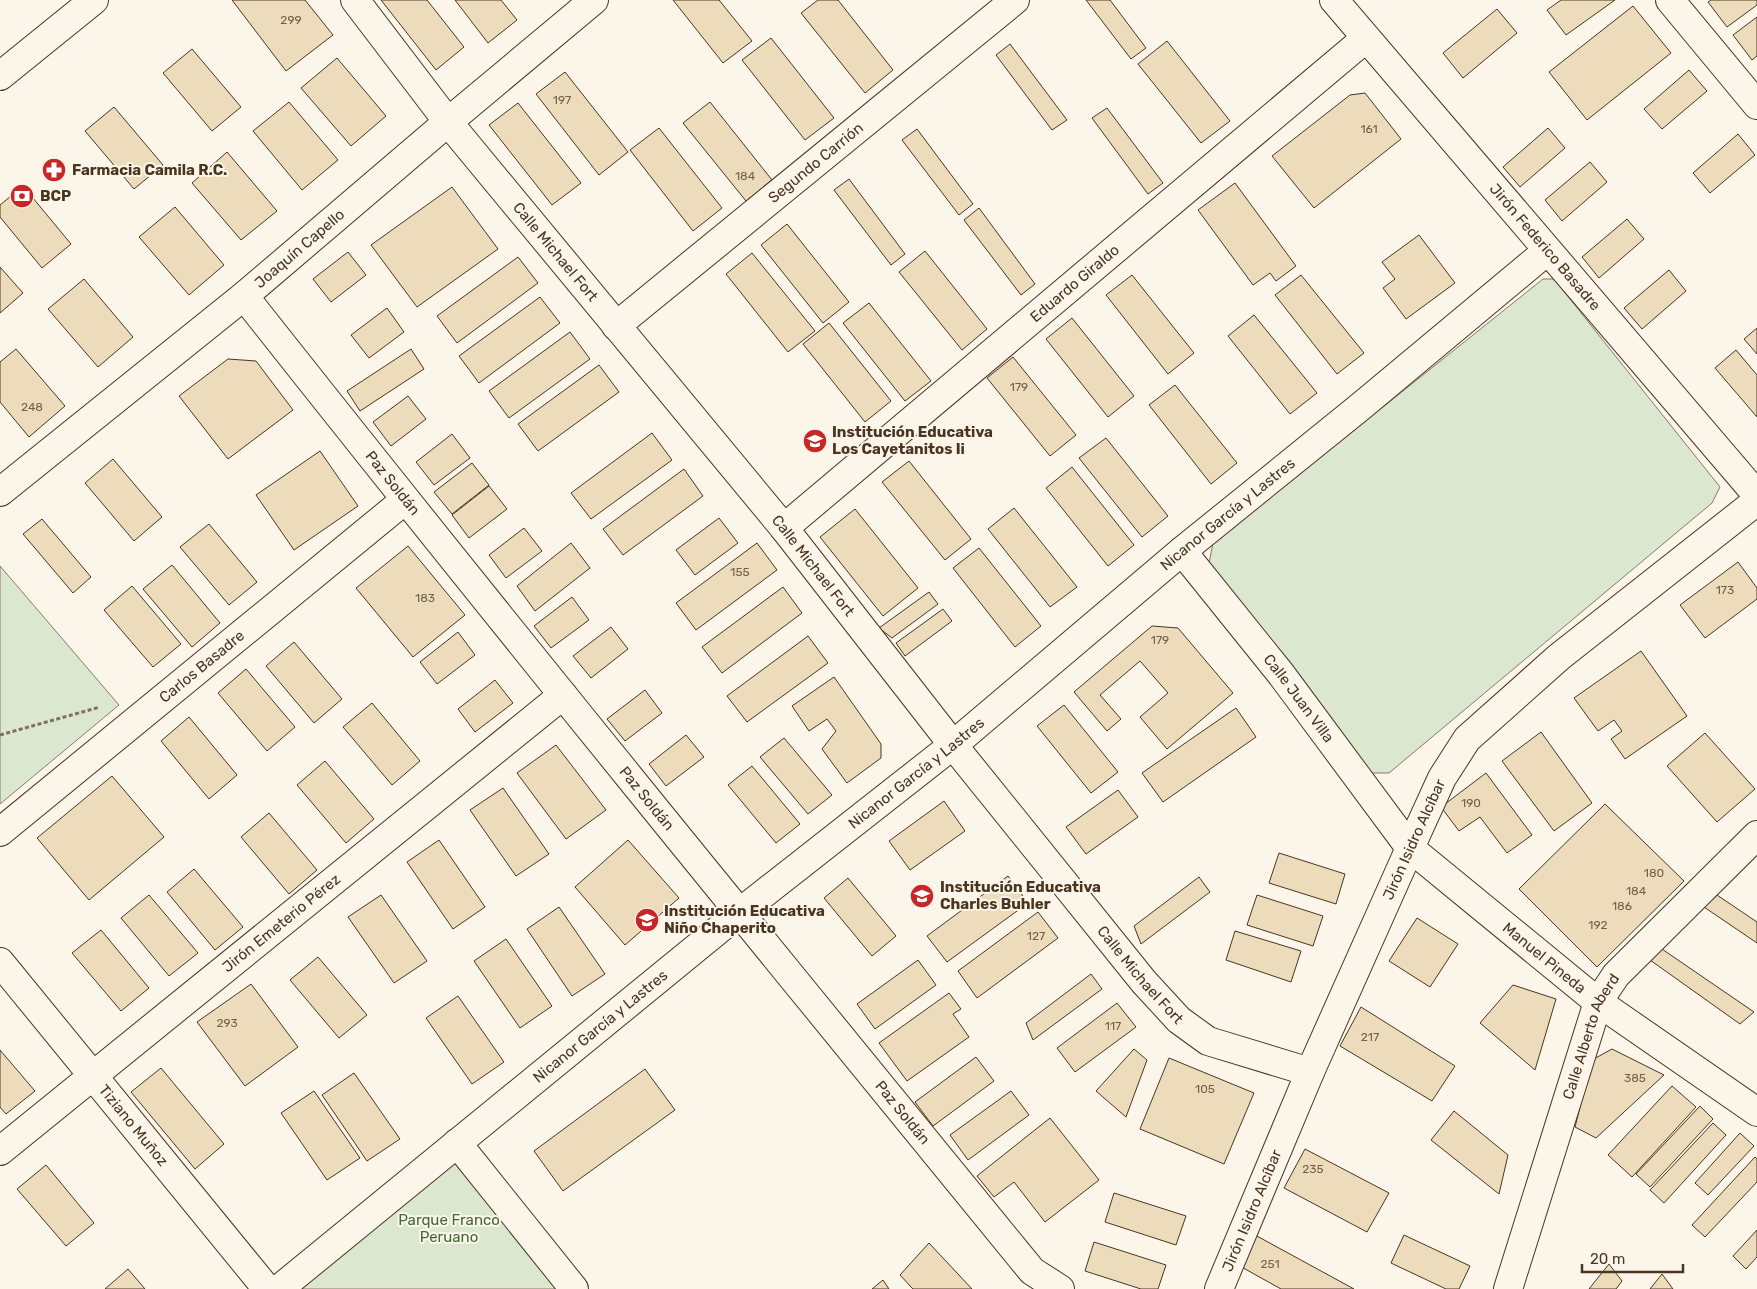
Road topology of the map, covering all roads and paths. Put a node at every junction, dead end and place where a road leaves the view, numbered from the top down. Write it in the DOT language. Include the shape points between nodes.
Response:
graph roads {
  1 [pos="94,0"];
  2 [pos="355,0"];
  3 [pos="594,0"];
  4 [pos="1015,0"];
  5 [pos="1334,0"];
  6 [pos="1670,0"];
  7 [pos="1366,39"];
  8 [pos="0,76"];
  9 [pos="1757,105"];
  10 [pos="448,122"];
  11 [pos="1547,251"];
  12 [pos="244,296"];
  13 [pos="616,326"];
  14 [pos="0,492"];
  15 [pos="1757,495"];
  16 [pos="405,500"];
  17 [pos="1757,501"];
  18 [pos="784,528"];
  19 [pos="1182,551"];
  20 [pos="563,695"];
  21 [pos="104,706"];
  22 [pos="0,735"];
  23 [pos="953,745"];
  24 [pos="0,832"];
  25 [pos="1757,835"];
  26 [pos="1410,848"];
  27 [pos="739,913"];
  28 [pos="0,962"];
  29 [pos="1598,1002"];
  30 [pos="1310,1072"];
  31 [pos="93,1076"];
  32 [pos="1757,1112"];
  33 [pos="458,1143"];
  34 [pos="0,1151"];
  35 [pos="267,1289"];
  36 [pos="279,1289"];
  37 [pos="574,1289"];
  38 [pos="1060,1289"];
  39 [pos="1219,1289"];
  40 [pos="1508,1289"];
  1 -- 8 [label="street"];
  2 -- 10 [label="street, Calle Michael Fort"];
  3 -- 10 [label="street, Joaquín Capello"];
  4 -- 13 [label="street, Segundo Carrión"];
  5 -- 7 [label="street, Jirón Federico Basadre"];
  6 -- 9 [label="street"];
  7 -- 11 [label="street, Jirón Federico Basadre"];
  7 -- 18 [label="street, Eduardo Giraldo"];
  10 -- 12 [label="street, Joaquín Capello"];
  10 -- 13 [label="street, Calle Michael Fort"];
  11 -- 15 [label="street, Jirón Federico Basadre"];
  11 -- 19 [label="street, Nicanor García y Lastres"];
  12 -- 14 [label="street, Joaquín Capello"];
  12 -- 16 [label="street, Paz Soldán"];
  13 -- 18 [label="street, Calle Michael Fort"];
  16 -- 20 [label="street, Paz Soldán"];
  16 -- 24 [label="street, Carlos Basadre"];
  17 -- 26 [label="street, Jirón Isidro Alcíbar" via="1559,657 1467,739 1442,778"];
  18 -- 23 [label="street, Calle Michael Fort"];
  19 -- 23 [label="street, Nicanor García y Lastres"];
  19 -- 26 [label="street, Calle Juan Villa" via="1281,674"];
  20 -- 27 [label="street, Paz Soldán"];
  20 -- 31 [label="street, Jirón Emeterio Pérez"];
  21 -- 22 [label="path"];
  23 -- 27 [label="street, Nicanor García y Lastres"];
  23 -- 30 [label="street, Calle Michael Fort" via="1178,1020 1208,1041"];
  25 -- 29 [label="street, Calle Alberto Aberd" via="1616,975"];
  26 -- 29 [label="street, Manuel Pineda"];
  26 -- 30 [label="street, Jirón Isidro Alcíbar"];
  27 -- 33 [label="street, Nicanor García y Lastres"];
  27 -- 38 [label="street, Paz Soldán" via="1032,1271"];
  28 -- 31 [label="street, Tiziano Muñoz"];
  29 -- 32 [label="street, Manuel Pineda"];
  29 -- 40 [label="street, Calle Alberto Aberd"];
  30 -- 39 [label="street, Jirón Isidro Alcíbar"];
  31 -- 34 [label="street, Jirón Emeterio Pérez"];
  31 -- 35 [label="street, Tiziano Muñoz"];
  33 -- 36 [label="street, Nicanor García y Lastres"];
  33 -- 37 [label="street"];
}
